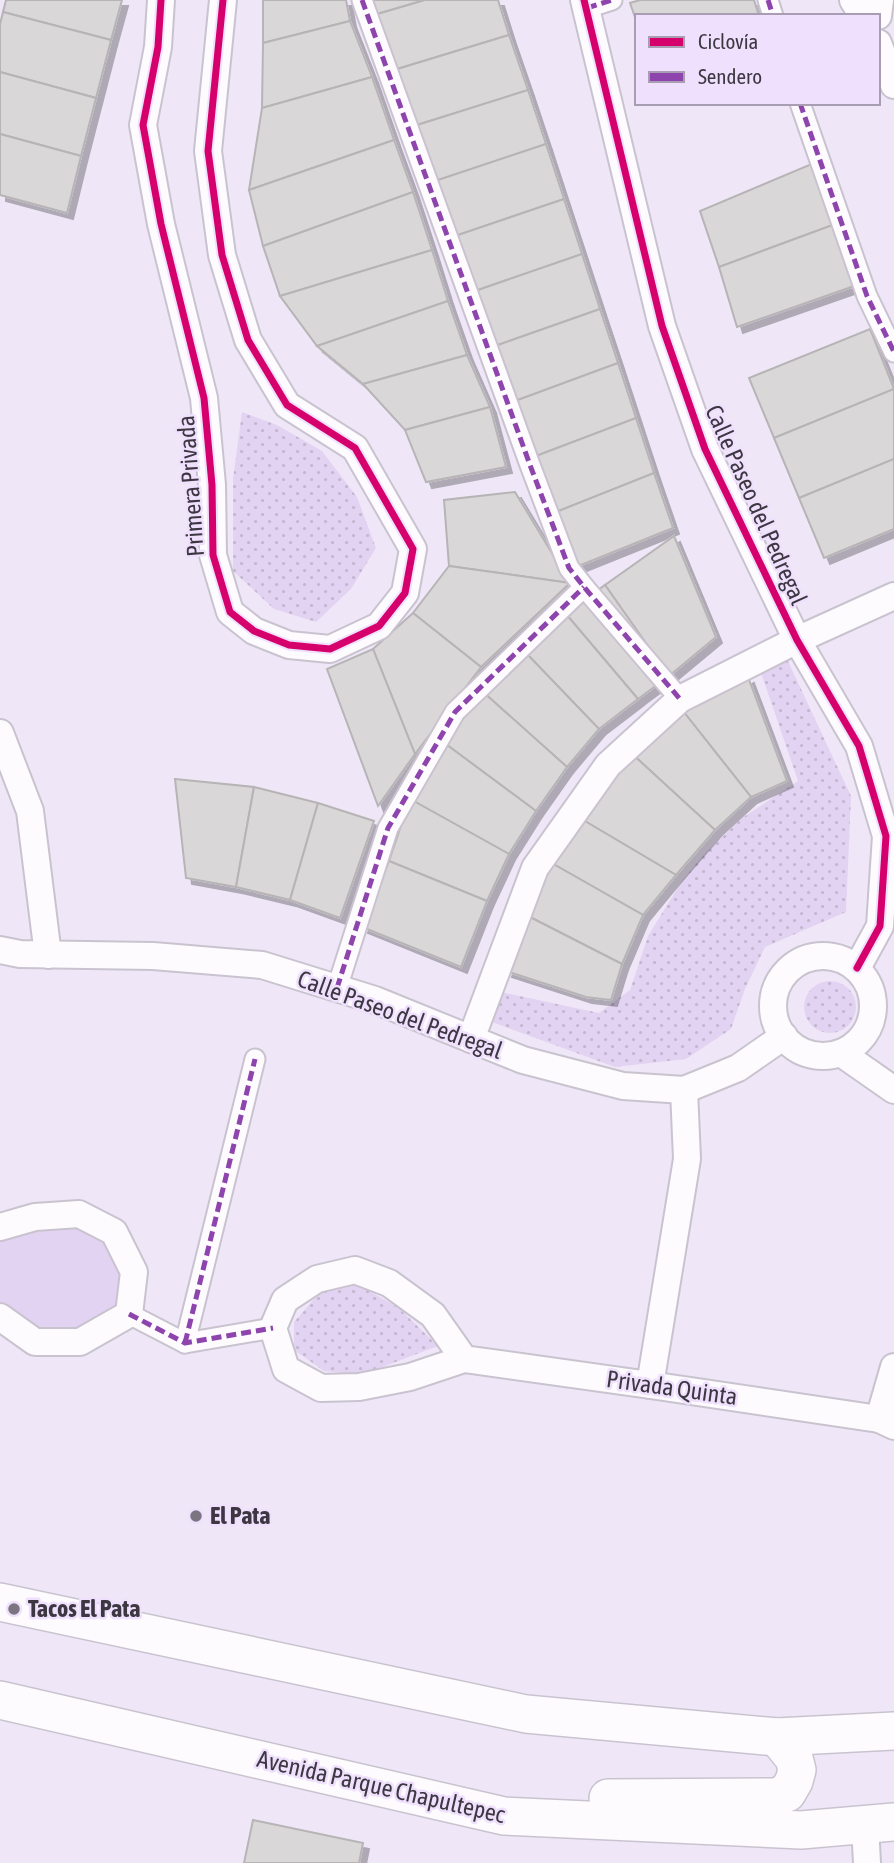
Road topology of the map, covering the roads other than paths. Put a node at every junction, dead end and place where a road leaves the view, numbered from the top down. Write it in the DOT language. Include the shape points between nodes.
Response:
graph roads {
  1 [pos="162,0"];
  2 [pos="223,0"];
  3 [pos="362,0"];
  4 [pos="612,0"];
  5 [pos="585,4"];
  6 [pos="880,48"];
  7 [pos="894,85"];
  8 [pos="801,105"];
  9 [pos="894,352"];
  10 [pos="583,587"];
  11 [pos="894,596"];
  12 [pos="797,640"];
  13 [pos="680,699"];
  14 [pos="0,733"];
  15 [pos="0,950"];
  16 [pos="48,955"];
  17 [pos="857,968"];
  18 [pos="337,988"];
  19 [pos="883,1020"];
  20 [pos="784,1036"];
  21 [pos="471,1039"];
  22 [pos="841,1053"];
  23 [pos="255,1059"];
  24 [pos="684,1090"];
  25 [pos="894,1090"];
  26 [pos="0,1227"];
  27 [pos="129,1314"];
  28 [pos="0,1317"];
  29 [pos="273,1328"];
  30 [pos="185,1343"];
  31 [pos="464,1359"];
  32 [pos="894,1367"];
  33 [pos="650,1385"];
  34 [pos="886,1423"];
  35 [pos="0,1602"];
  36 [pos="0,1700"];
  37 [pos="894,1731"];
  38 [pos="777,1737"];
  39 [pos="504,1816"];
  40 [pos="879,1823"];
  41 [pos="867,1863"];
  1 -- 2 [label="street, Primera Privada" via="143,125 161,224 204,398 213,555 230,612 254,631 289,645 330,649 379,626 405,593 413,550 355,448 287,405 248,340 222,255 208,151"];
  3 -- 10 [label="street" via="530,465 569,568"];
  4 -- 5 [label="street"];
  5 -- 12 [label="street, Calle Paseo del Pedregal" via="662,326 705,449"];
  6 -- 7 [label="street"];
  8 -- 9 [label="street" via="867,296"];
  10 -- 13 [label="street"];
  10 -- 18 [label="street" via="455,712 388,828"];
  11 -- 12 [label="street"];
  12 -- 13 [label="street"];
  12 -- 17 [label="street, Calle Paseo del Pedregal" via="859,746 886,836 880,926"];
  13 -- 21 [label="street" via="608,765 534,868"];
  14 -- 16 [label="street" via="30,811"];
  15 -- 16 [label="street, Calle Paseo del Pedregal"];
  16 -- 18 [label="street, Calle Paseo del Pedregal" via="153,956 262,965"];
  17 -- 19 [label="street"];
  17 -- 20 [label="street" via="838,958 817,956 797,962 782,977 774,996 775,1017"];
  18 -- 21 [label="street, Calle Paseo del Pedregal"];
  19 -- 22 [label="street"];
  20 -- 22 [label="street" via="810,1054"];
  20 -- 24 [label="street, Calle Paseo del Pedregal" via="738,1068"];
  21 -- 24 [label="street, Calle Paseo del Pedregal" via="523,1060 623,1086"];
  22 -- 25 [label="street"];
  23 -- 30 [label="street"];
  24 -- 33 [label="street" via="687,1159"];
  26 -- 27 [label="street" via="35,1217 79,1214 114,1232 134,1272"];
  27 -- 28 [label="street" via="80,1342 35,1342"];
  27 -- 30 [label="street"];
  29 -- 30 [label="street"];
  29 -- 31 [label="street, Privada Quinta" via="286,1369 321,1388 359,1387 410,1377"];
  29 -- 31 [label="street" via="285,1300 317,1279 355,1270 389,1283 433,1315"];
  31 -- 33 [label="street, Privada Quinta"];
  32 -- 34 [label="street, Privada Quinta"];
  33 -- 34 [label="street, Privada Quinta"];
  35 -- 38 [label="main road" via="526,1714"];
  36 -- 39 [label="main road, Avenida Parque Chapultepec"];
  37 -- 38 [label="main road"];
  38 -- 39 [label="main road" via="794,1758 797,1770 787,1793 775,1797 576,1798"];
  39 -- 40 [label="main road, Avenida Parque Chapultepec" via="801,1830"];
  40 -- 41 [label="street"];
}
